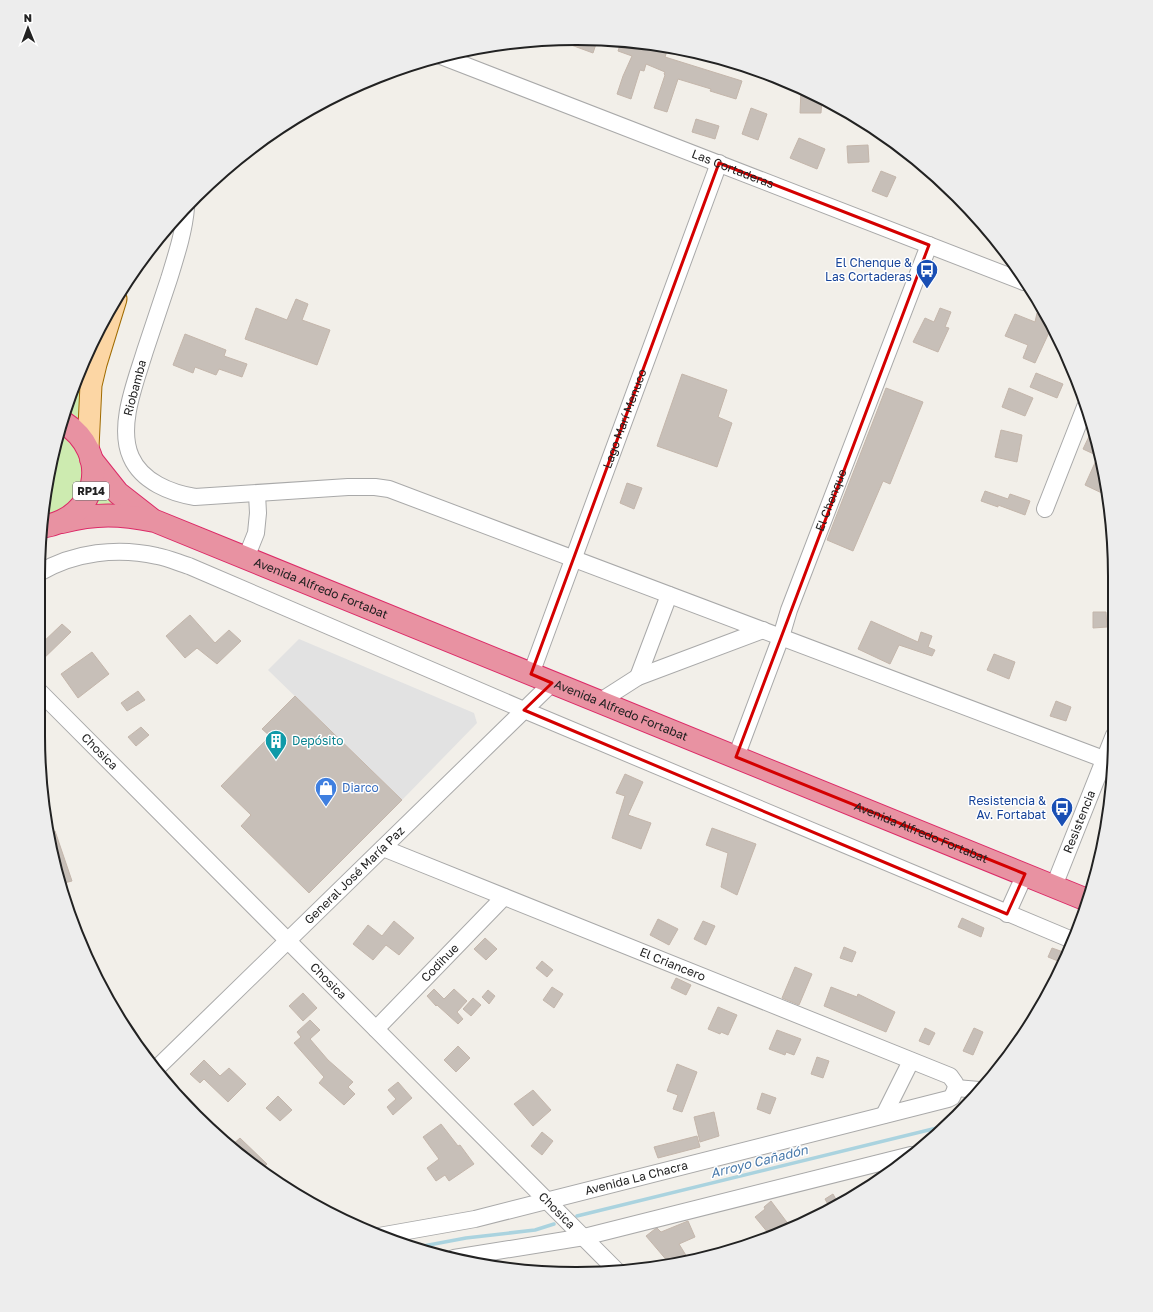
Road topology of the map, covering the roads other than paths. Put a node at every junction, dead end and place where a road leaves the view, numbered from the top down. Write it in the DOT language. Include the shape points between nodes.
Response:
graph roads {
  1 [pos="452,60"];
  2 [pos="719,163"];
  3 [pos="184,218"];
  4 [pos="930,245"];
  5 [pos="1017,279"];
  6 [pos="107,327"];
  7 [pos="1082,414"];
  8 [pos="67,425"];
  9 [pos="90,454"];
  10 [pos="257,494"];
  11 [pos="1045,509"];
  12 [pos="155,521"];
  13 [pos="49,526"];
  14 [pos="246,558"];
  15 [pos="573,559"];
  16 [pos="45,570"];
  17 [pos="669,595"];
  18 [pos="763,630"];
  19 [pos="781,637"];
  20 [pos="530,674"];
  21 [pos="638,677"];
  22 [pos="552,683"];
  23 [pos="45,697"];
  24 [pos="599,702"];
  25 [pos="524,710"];
  26 [pos="736,757"];
  27 [pos="1107,760"];
  28 [pos="1107,765"];
  29 [pos="383,848"];
  30 [pos="1025,874"];
  31 [pos="1054,886"];
  32 [pos="504,897"];
  33 [pos="1082,898"];
  34 [pos="1007,914"];
  35 [pos="1068,938"];
  36 [pos="288,941"];
  37 [pos="376,1029"];
  38 [pos="911,1061"];
  39 [pos="160,1065"];
  40 [pos="956,1088"];
  41 [pos="973,1089"];
  42 [pos="884,1115"];
  43 [pos="898,1158"];
  44 [pos="548,1201"];
  45 [pos="392,1234"];
  46 [pos="584,1238"];
  47 [pos="468,1256"];
  48 [pos="612,1266"];
  1 -- 2 [label="street, Las Cortaderas"];
  2 -- 4 [label="street, Las Cortaderas"];
  2 -- 15 [label="street, Lago Marí Menuco"];
  3 -- 10 [label="street, Riobamba" via="181,240 129,405 126,432 130,456 138,469 150,480 180,495 196,497"];
  4 -- 5 [label="street, Las Cortaderas"];
  4 -- 19 [label="street, El Chenque" via="789,610"];
  6 -- 9 [label="main road, RP14" via="91,385"];
  7 -- 11 [label="street"];
  8 -- 9 [label="highway, Avenida Alfredo Fortabat" via="82,438"];
  9 -- 12 [label="highway, Avenida Alfredo Fortabat" via="118,492"];
  9 -- 13 [label="highway, RP14" via="94,471 91,492 79,510"];
  10 -- 14 [label="street" via="256,533"];
  10 -- 15 [label="street, Riobamba" via="348,487 389,489"];
  12 -- 13 [label="highway, Avenida Alfredo Fortabat" via="111,515 88,516"];
  12 -- 14 [label="highway, Avenida Alfredo Fortabat"];
  14 -- 20 [label="highway, Avenida Alfredo Fortabat"];
  15 -- 17 [label="street, Riobamba"];
  15 -- 20 [label="street, Lago Marí Menuco"];
  16 -- 25 [label="street" via="68,560 99,552 158,556 218,578"];
  17 -- 18 [label="street, Riobamba"];
  17 -- 21 [label="street"];
  18 -- 19 [label="street, Riobamba"];
  18 -- 21 [label="street"];
  19 -- 26 [label="street, El Chenque"];
  19 -- 27 [label="street, Riobamba"];
  20 -- 22 [label="highway, Avenida Alfredo Fortabat"];
  21 -- 24 [label="street"];
  22 -- 24 [label="highway, Avenida Alfredo Fortabat"];
  22 -- 25 [label="street, General José María Paz"];
  23 -- 36 [label="street, Chosica"];
  24 -- 26 [label="highway, Avenida Alfredo Fortabat"];
  25 -- 29 [label="street, General José María Paz"];
  25 -- 34 [label="street"];
  26 -- 30 [label="highway, Avenida Alfredo Fortabat"];
  28 -- 31 [label="street, Resistencia"];
  29 -- 32 [label="street, El Criancero"];
  29 -- 36 [label="street, General José María Paz"];
  30 -- 31 [label="highway, Avenida Alfredo Fortabat"];
  30 -- 34 [label="street"];
  31 -- 33 [label="highway, Avenida Alfredo Fortabat"];
  32 -- 37 [label="street, Codihue"];
  32 -- 38 [label="street, El Criancero"];
  34 -- 35 [label="street"];
  36 -- 37 [label="street, Chosica"];
  36 -- 39 [label="street, General José María Paz"];
  37 -- 44 [label="street, Chosica"];
  38 -- 40 [label="street, El Criancero" via="950,1076"];
  38 -- 42 [label="street"];
  40 -- 41 [label="street"];
  40 -- 42 [label="street, Avenida La Chacra" via="952,1097 948,1099"];
  42 -- 44 [label="street, Avenida La Chacra"];
  43 -- 46 [label="street"];
  44 -- 45 [label="street, Avenida La Chacra" via="475,1220"];
  44 -- 46 [label="street, Chosica"];
  46 -- 47 [label="street"];
  46 -- 48 [label="street, Chosica"];
}
